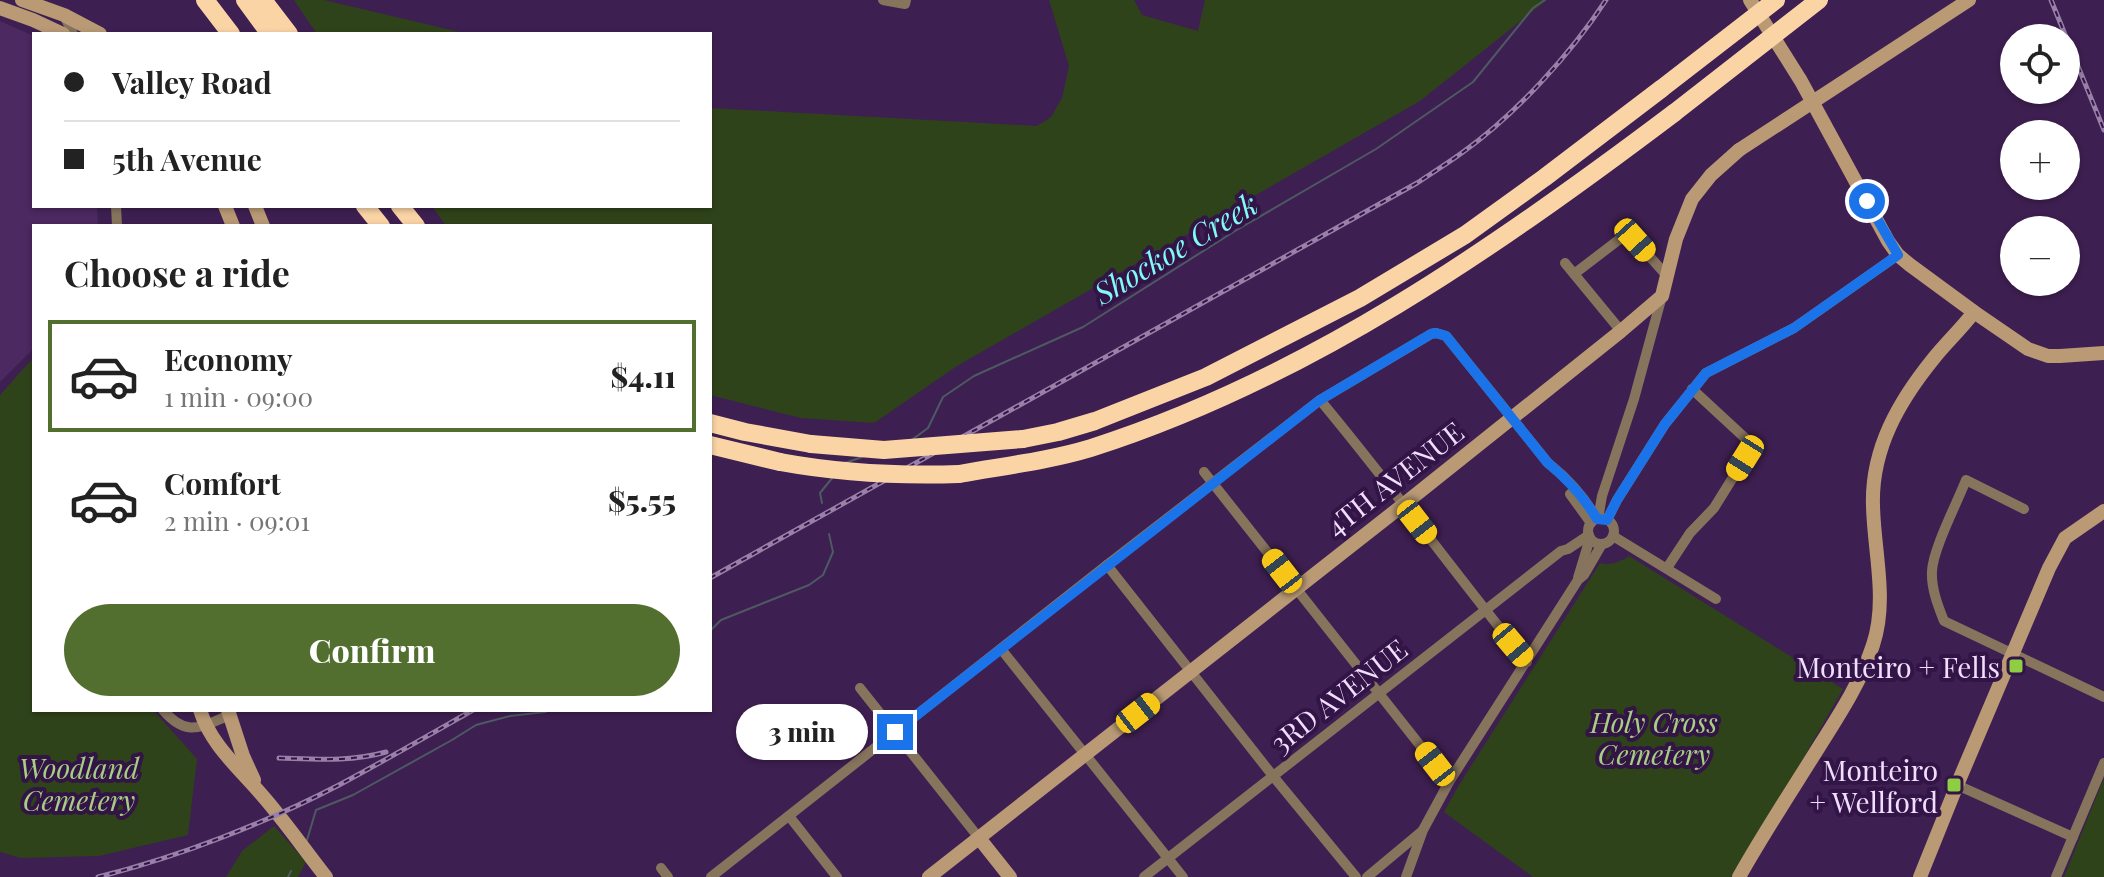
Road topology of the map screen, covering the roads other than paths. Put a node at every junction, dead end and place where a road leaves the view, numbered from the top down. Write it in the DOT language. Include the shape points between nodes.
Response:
graph roads {
  1 [pos="22,0"];
  2 [pos="202,0"];
  3 [pos="245,0"];
  4 [pos="263,0"];
  5 [pos="883,0"];
  6 [pos="1750,0"];
  7 [pos="1776,0"];
  8 [pos="1819,0"];
  9 [pos="1969,0"];
  10 [pos="905,2"];
  11 [pos="0,8"];
  12 [pos="64,15"];
  13 [pos="226,27"];
  14 [pos="59,32"];
  15 [pos="72,32"];
  16 [pos="96,32"];
  17 [pos="269,32"];
  18 [pos="287,32"];
  19 [pos="367,208"];
  20 [pos="379,224"];
  21 [pos="1898,255"];
  22 [pos="1565,263"];
  23 [pos="1574,274"];
  24 [pos="1667,276"];
  25 [pos="1662,296"];
  26 [pos="1974,312"];
  27 [pos="1621,331"];
  28 [pos="2104,353"];
  29 [pos="1692,389"];
  30 [pos="1320,400"];
  31 [pos="1512,418"];
  32 [pos="712,424"];
  33 [pos="712,445"];
  34 [pos="1204,472"];
  35 [pos="1214,483"];
  36 [pos="1403,505"];
  37 [pos="2024,509"];
  38 [pos="2104,511"];
  39 [pos="1599,526"];
  40 [pos="1107,565"];
  41 [pos="1667,568"];
  42 [pos="1578,580"];
  43 [pos="1296,589"];
  44 [pos="1716,599"];
  45 [pos="1485,610"];
  46 [pos="1001,649"];
  47 [pos="2013,654"];
  48 [pos="1527,662"];
  49 [pos="1191,671"];
  50 [pos="860,688"];
  51 [pos="1380,694"];
  52 [pos="2104,697"];
  53 [pos="165,712"];
  54 [pos="201,712"];
  55 [pos="229,713"];
  56 [pos="205,725"];
  57 [pos="895,732"];
  58 [pos="1085,755"];
  59 [pos="2104,763"];
  60 [pos="1273,776"];
  61 [pos="1449,782"];
  62 [pos="1957,785"];
  63 [pos="262,795"];
  64 [pos="789,816"];
  65 [pos="1423,830"];
  66 [pos="2073,837"];
  67 [pos="979,838"];
  68 [pos="1168,858"];
  69 [pos="313,871"];
  70 [pos="1925,876"];
  71 [pos="326,877"];
  72 [pos="711,877"];
  73 [pos="837,877"];
  74 [pos="929,877"];
  75 [pos="1010,877"];
  76 [pos="1144,877"];
  77 [pos="1183,877"];
  78 [pos="1356,877"];
  79 [pos="1367,877"];
  80 [pos="1406,877"];
  81 [pos="1739,877"];
  82 [pos="2056,877"];
  1 -- 12 [label="main road"];
  2 -- 13 [label="highway"];
  3 -- 17 [label="highway"];
  4 -- 18 [label="highway"];
  5 -- 10 [label="street"];
  6 -- 21 [label="main road"];
  7 -- 32 [label="highway, bridge" via="1465,235 1360,298 1206,377 1095,421 1023,439 884,450 811,444"];
  8 -- 33 [label="highway, bridge" via="1674,113 1443,277 1256,382 1167,421 1088,448 959,474 900,476 818,469"];
  9 -- 24 [label="main road, bridge" via="1721,165 1692,199"];
  11 -- 14 [label="main road"];
  12 -- 15 [label="street"];
  12 -- 16 [label="main road"];
  19 -- 20 [label="highway"];
  21 -- 26 [label="main road"];
  21 -- 29 [label="street" via="1794,328 1713,369"];
  22 -- 23 [label="street"];
  23 -- 24 [label="street" via="1629,236"];
  23 -- 27 [label="street"];
  24 -- 25 [label="main road"];
  25 -- 27 [label="main road, 4TH AVENUE"];
  25 -- 39 [label="street" via="1602,496"];
  26 -- 28 [label="main road" via="2038,353"];
  26 -- 81 [label="main road" via="1897,409 1879,456 1873,507 1880,602 1869,657"];
  27 -- 31 [label="main road, 4TH AVENUE"];
  29 -- 39 [label="street"];
  29 -- 41 [label="street" via="1743,435 1748,450 1714,508"];
  30 -- 31 [label="street" via="1431,334 1441,334"];
  30 -- 35 [label="street"];
  30 -- 36 [label="street"];
  31 -- 36 [label="main road, 4TH AVENUE"];
  31 -- 39 [label="street"];
  34 -- 35 [label="street"];
  35 -- 40 [label="street"];
  35 -- 43 [label="street"];
  36 -- 43 [label="main road, 4TH AVENUE"];
  36 -- 45 [label="street"];
  37 -- 47 [label="street" via="1966,480 1932,572 1944,621"];
  38 -- 47 [label="main road" via="2065,538"];
  39 -- 41 [label="street"];
  39 -- 42 [label="street"];
  39 -- 42 [label="street" via="1609,541"];
  39 -- 45 [label="street, 3RD AVENUE" via="1569,540"];
  40 -- 46 [label="street"];
  40 -- 49 [label="street"];
  41 -- 44 [label="street"];
  42 -- 48 [label="street"];
  43 -- 49 [label="main road, 4TH AVENUE"];
  43 -- 51 [label="street"];
  45 -- 48 [label="street"];
  45 -- 51 [label="street, 3RD AVENUE"];
  46 -- 57 [label="street"];
  46 -- 58 [label="street"];
  47 -- 52 [label="street"];
  47 -- 62 [label="main road"];
  48 -- 61 [label="street"];
  49 -- 58 [label="main road, 4TH AVENUE"];
  49 -- 60 [label="street"];
  50 -- 57 [label="street"];
  51 -- 60 [label="street, 3RD AVENUE"];
  51 -- 61 [label="street"];
  53 -- 56 [label="street" via="187,729"];
  54 -- 56 [label="main road"];
  55 -- 56 [label="street"];
  55 -- 63 [label="main road"];
  56 -- 63 [label="main road"];
  57 -- 64 [label="street"];
  57 -- 67 [label="street"];
  58 -- 67 [label="main road, 4TH AVENUE"];
  58 -- 68 [label="street"];
  59 -- 66 [label="street"];
  60 -- 68 [label="street, 3RD AVENUE"];
  60 -- 78 [label="street"];
  61 -- 65 [label="street"];
  62 -- 66 [label="street"];
  62 -- 70 [label="main road"];
  63 -- 69 [label="main road"];
  64 -- 72 [label="street"];
  64 -- 73 [label="street"];
  65 -- 79 [label="street"];
  65 -- 80 [label="street"];
  66 -- 82 [label="street"];
  67 -- 74 [label="main road, 4TH AVENUE"];
  67 -- 75 [label="main road"];
  68 -- 76 [label="street, 3RD AVENUE"];
  68 -- 77 [label="street"];
  69 -- 71 [label="main road"];
}
